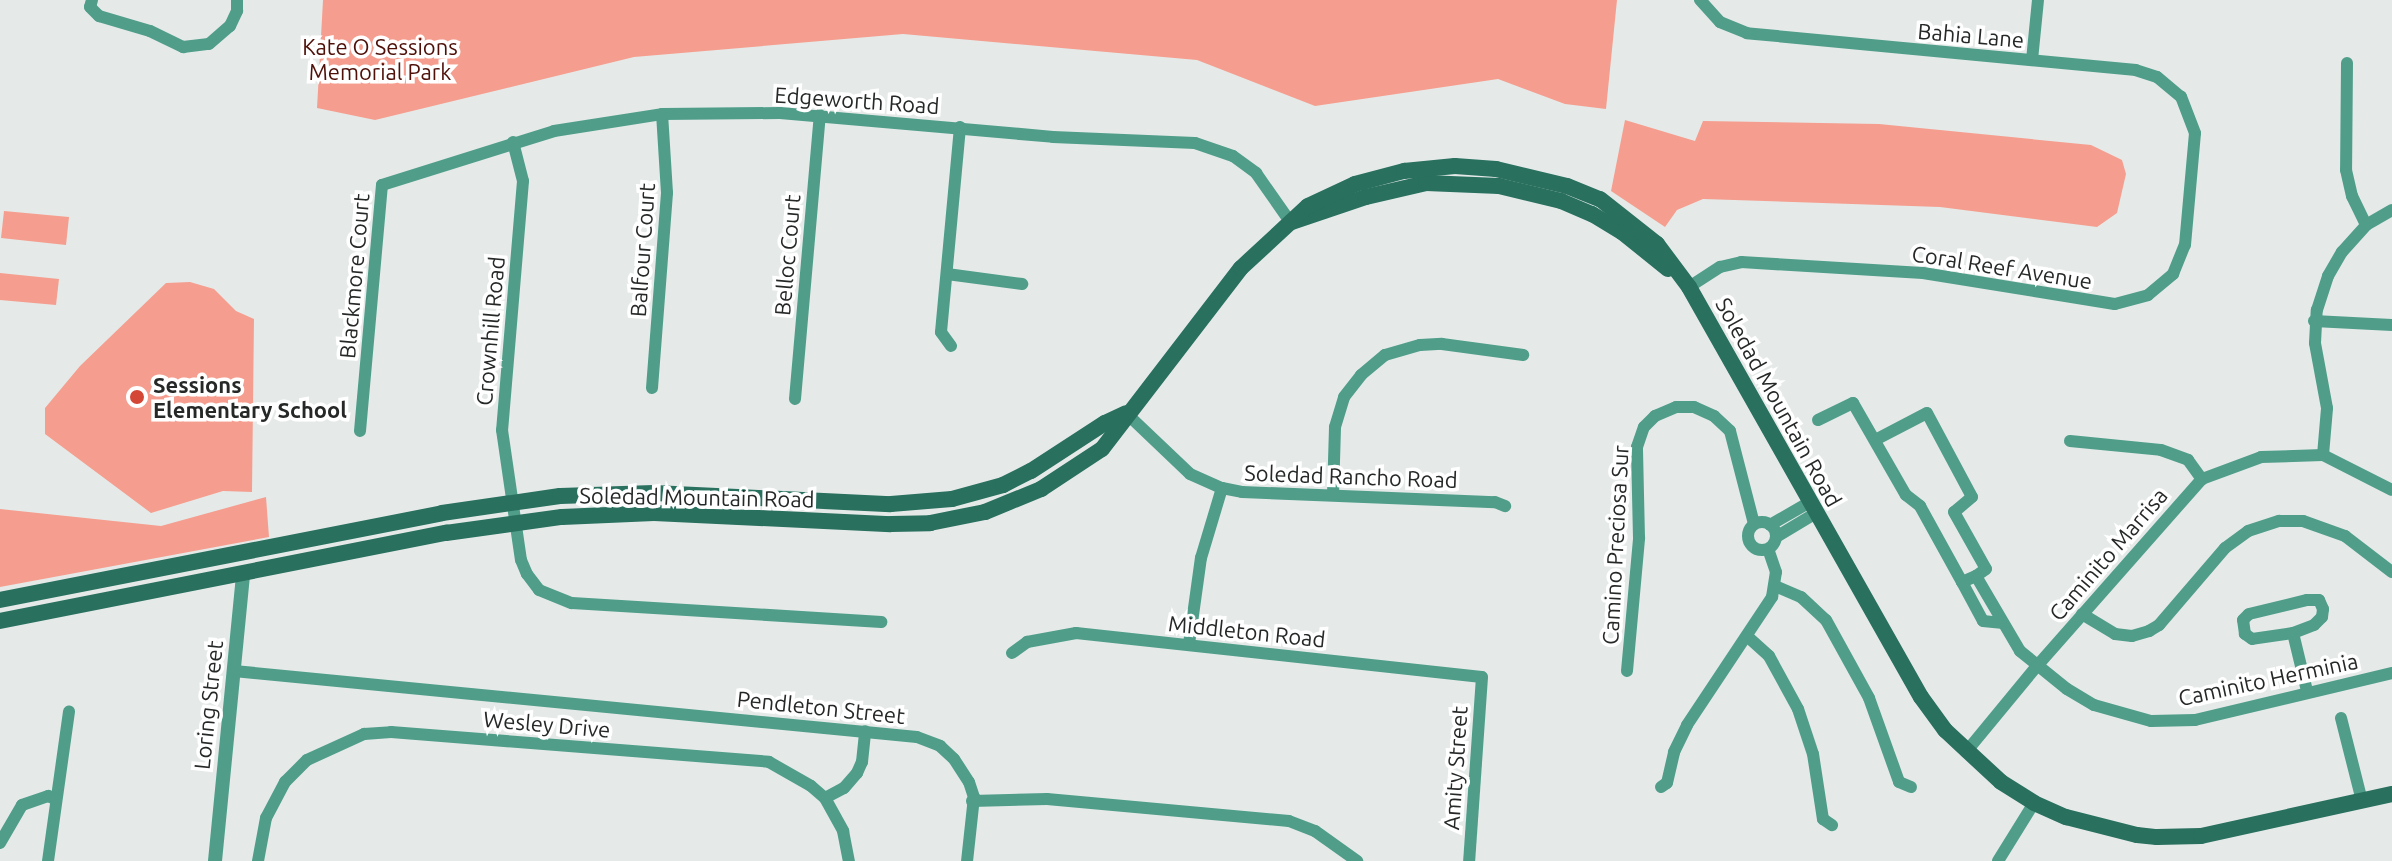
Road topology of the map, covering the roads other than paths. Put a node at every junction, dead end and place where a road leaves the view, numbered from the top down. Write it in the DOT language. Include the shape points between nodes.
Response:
graph roads {
  1 [pos="92,0"];
  2 [pos="237,0"];
  3 [pos="2038,0"];
  4 [pos="1704,6"];
  5 [pos="2032,60"];
  6 [pos="2347,63"];
  7 [pos="662,114"];
  8 [pos="820,115"];
  9 [pos="960,127"];
  10 [pos="513,142"];
  11 [pos="2194,143"];
  12 [pos="394,179"];
  13 [pos="2392,210"];
  14 [pos="1291,223"];
  15 [pos="2366,225"];
  16 [pos="947,274"];
  17 [pos="1022,284"];
  18 [pos="1689,287"];
  19 [pos="2314,321"];
  20 [pos="2392,325"];
  21 [pos="951,346"];
  22 [pos="1523,355"];
  23 [pos="652,388"];
  24 [pos="795,399"];
  25 [pos="1126,413"];
  26 [pos="1818,420"];
  27 [pos="360,431"];
  28 [pos="1877,439"];
  29 [pos="2070,441"];
  30 [pos="2323,455"];
  31 [pos="2202,479"];
  32 [pos="1222,488"];
  33 [pos="2392,490"];
  34 [pos="1333,495"];
  35 [pos="511,503"];
  36 [pos="1505,506"];
  37 [pos="1813,508"];
  38 [pos="515,524"];
  39 [pos="1754,524"];
  40 [pos="1770,525"];
  41 [pos="1776,537"];
  42 [pos="1768,549"];
  43 [pos="238,553"];
  44 [pos="2392,572"];
  45 [pos="243,573"];
  46 [pos="1976,576"];
  47 [pos="1962,582"];
  48 [pos="1775,586"];
  49 [pos="0,600"];
  50 [pos="2082,614"];
  51 [pos="0,621"];
  52 [pos="881,622"];
  53 [pos="2001,623"];
  54 [pos="2293,633"];
  55 [pos="1748,637"];
  56 [pos="1189,644"];
  57 [pos="1012,653"];
  58 [pos="2037,666"];
  59 [pos="234,671"];
  60 [pos="1627,671"];
  61 [pos="2392,673"];
  62 [pos="1482,677"];
  63 [pos="2307,691"];
  64 [pos="69,711"];
  65 [pos="2341,718"];
  66 [pos="865,731"];
  67 [pos="1966,752"];
  68 [pos="1661,787"];
  69 [pos="1911,787"];
  70 [pos="2392,794"];
  71 [pos="825,798"];
  72 [pos="55,799"];
  73 [pos="972,801"];
  74 [pos="2362,801"];
  75 [pos="2034,803"];
  76 [pos="1832,825"];
  77 [pos="0,843"];
  78 [pos="48,861"];
  79 [pos="215,861"];
  80 [pos="258,861"];
  81 [pos="849,861"];
  82 [pos="967,861"];
  83 [pos="1357,861"];
  84 [pos="1469,861"];
  85 [pos="1998,861"];
  1 -- 2 [label="street" via="90,7 99,16 183,47 209,44 230,26"];
  3 -- 5 [label="street"];
  4 -- 5 [label="street, Bahia Lane" via="1720,22 1747,33"];
  5 -- 11 [label="street, Bahia Lane" via="2136,70 2157,77 2181,97 2191,116"];
  6 -- 15 [label="street" via="2346,170"];
  7 -- 8 [label="street, Edgeworth Road"];
  7 -- 10 [label="street, Edgeworth Road"];
  7 -- 23 [label="street, Balfour Court" via="667,193"];
  8 -- 9 [label="street, Edgeworth Road"];
  8 -- 24 [label="street, Belloc Court"];
  9 -- 14 [label="street, Edgeworth Road" via="1195,143 1233,156 1256,173"];
  9 -- 16 [label="street"];
  10 -- 12 [label="street, Edgeworth Road"];
  10 -- 35 [label="street, Crownhill Road" via="523,181 502,430"];
  11 -- 18 [label="street, Coral Reef Avenue" via="2185,245 2173,274 2148,295 2115,304 1923,273 1741,262 1720,267"];
  12 -- 27 [label="street, Blackmore Court" via="380,190"];
  13 -- 15 [label="street"];
  14 -- 18 [label="main road" via="1426,183 1499,186 1592,214"];
  14 -- 18 [label="main road, Soledad Mountain Road" via="1308,206 1355,184 1404,171 1496,169 1600,199 1657,244"];
  14 -- 25 [label="main road, Soledad Mountain Road" via="1241,268"];
  15 -- 19 [label="street" via="2334,263"];
  16 -- 17 [label="street"];
  16 -- 21 [label="street" via="941,332"];
  18 -- 37 [label="main road, Soledad Mountain Road"];
  19 -- 20 [label="street"];
  19 -- 30 [label="street" via="2327,408"];
  22 -- 34 [label="street" via="1442,344 1385,355 1344,397 1335,427"];
  25 -- 32 [label="street, Soledad Rancho Road" via="1190,474"];
  25 -- 35 [label="main road, Soledad Mountain Road" via="1003,485 952,499 891,504 654,493"];
  25 -- 38 [label="main road, Soledad Mountain Road" via="1110,440 1068,473 1010,504 956,520 891,524 654,513"];
  26 -- 28 [label="street" via="1853,403"];
  28 -- 46 [label="street, Caminito Herminia" via="1927,413 1972,497 1954,512 1986,569"];
  28 -- 47 [label="street"];
  29 -- 31 [label="street" via="2161,450 2188,460"];
  30 -- 31 [label="street, Caminito Marrisa" via="2261,457"];
  30 -- 33 [label="street"];
  31 -- 50 [label="street, Caminito Marrisa"];
  32 -- 34 [label="street, Soledad Rancho Road"];
  32 -- 56 [label="street" via="1201,558"];
  34 -- 36 [label="street, Soledad Rancho Road"];
  35 -- 38 [label="street, Crownhill Road"];
  35 -- 43 [label="main road, Soledad Mountain Road"];
  37 -- 40 [label="street"];
  37 -- 41 [label="street"];
  37 -- 67 [label="main road, Soledad Mountain Road" via="1921,697"];
  38 -- 45 [label="main road, Soledad Mountain Road"];
  38 -- 52 [label="street" via="527,574 539,590 572,603"];
  39 -- 40 [label="street"];
  39 -- 42 [label="street" via="1748,536 1751,545"];
  39 -- 60 [label="street, Camino Preciosa Sur" via="1730,431 1714,416 1694,407 1676,407 1644,427 1637,447 1639,538"];
  40 -- 41 [label="street"];
  41 -- 42 [label="street"];
  42 -- 48 [label="street"];
  43 -- 45 [label="street, Loring Street"];
  43 -- 49 [label="main road, Soledad Mountain Road"];
  44 -- 50 [label="street" via="2337,532 2303,521 2279,521 2248,531 2225,548 2149,631 2115,634"];
  45 -- 51 [label="main road, Soledad Mountain Road"];
  45 -- 59 [label="street, Loring Street"];
  46 -- 47 [label="street"];
  46 -- 53 [label="street, Caminito Herminia"];
  47 -- 53 [label="street" via="1983,621"];
  48 -- 55 [label="street"];
  48 -- 69 [label="street" via="1801,597 1826,620 1869,698 1899,782"];
  50 -- 58 [label="street, Caminito Marrisa"];
  53 -- 58 [label="street, Caminito Herminia"];
  54 -- 54 [label="street" via="2322,617 2319,600 2249,614 2243,620 2245,634 2252,639"];
  54 -- 63 [label="street"];
  55 -- 68 [label="street" via="1687,725"];
  55 -- 76 [label="street" via="1769,656 1798,709 1813,754 1823,819"];
  56 -- 57 [label="street, Middleton Road" via="1076,633 1027,642"];
  56 -- 62 [label="street, Middleton Road"];
  58 -- 63 [label="street, Caminito Herminia" via="2094,705 2151,721 2195,720"];
  58 -- 67 [label="street, Caminito Marrisa"];
  59 -- 66 [label="street, Pendleton Street"];
  59 -- 79 [label="street, Loring Street"];
  61 -- 63 [label="street, Caminito Herminia"];
  62 -- 84 [label="street, Amity Street"];
  64 -- 72 [label="street"];
  65 -- 74 [label="street"];
  66 -- 71 [label="street" via="857,773"];
  66 -- 73 [label="street, Pendleton Street" via="917,737 940,746 969,782"];
  67 -- 75 [label="main road, Soledad Mountain Road"];
  70 -- 74 [label="main road, Soledad Mountain Road"];
  71 -- 80 [label="street, Wesley Drive" via="769,762 364,734 319,753 285,782 266,818"];
  71 -- 81 [label="street, Wesley Drive" via="843,831"];
  72 -- 77 [label="street" via="22,805"];
  72 -- 78 [label="street"];
  73 -- 82 [label="street"];
  73 -- 83 [label="street" via="1047,799 1289,821 1315,831"];
  74 -- 75 [label="main road, Soledad Mountain Road" via="2186,837 2101,828"];
  75 -- 85 [label="street"];
}
